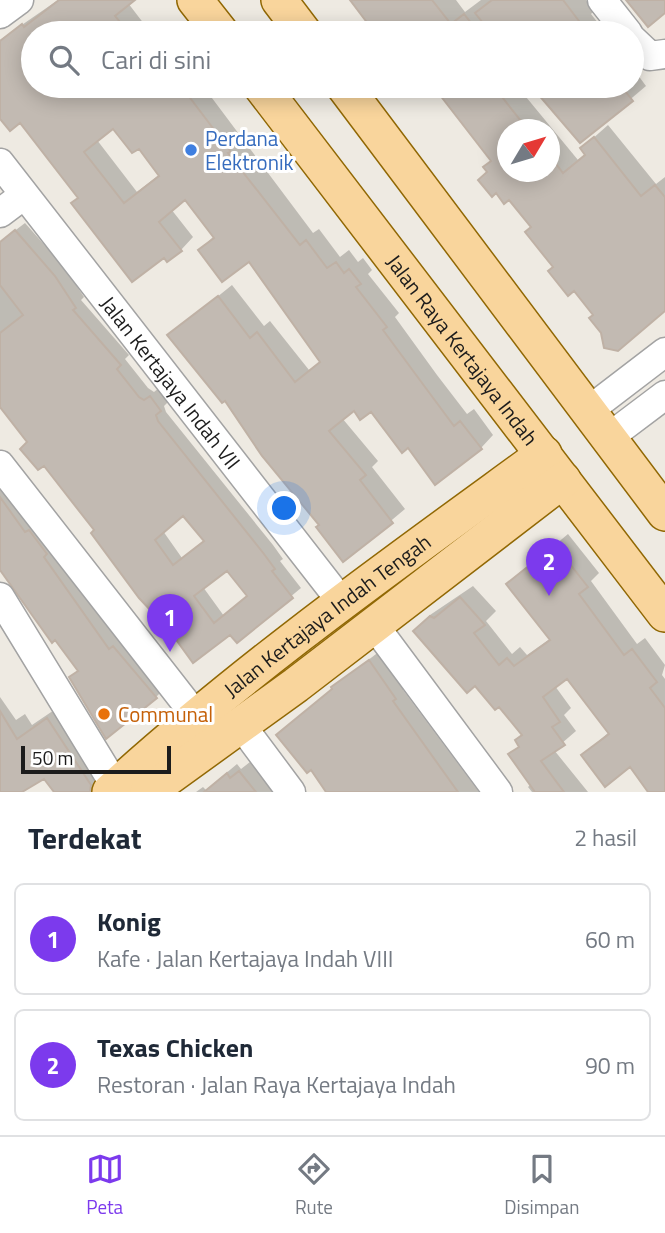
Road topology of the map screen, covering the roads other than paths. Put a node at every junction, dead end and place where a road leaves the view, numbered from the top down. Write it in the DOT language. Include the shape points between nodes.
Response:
graph roads {
  1 [pos="19,0"];
  2 [pos="195,0"];
  3 [pos="279,0"];
  4 [pos="602,0"];
  5 [pos="0,14"];
  6 [pos="212,21"];
  7 [pos="295,21"];
  8 [pos="619,21"];
  9 [pos="270,98"];
  10 [pos="353,98"];
  11 [pos="0,163"];
  12 [pos="24,195"];
  13 [pos="0,213"];
  14 [pos="665,352"];
  15 [pos="665,395"];
  16 [pos="588,411"];
  17 [pos="608,439"];
  18 [pos="0,465"];
  19 [pos="553,467"];
  20 [pos="478,502"];
  21 [pos="665,513"];
  22 [pos="499,529"];
  23 [pos="0,597"];
  24 [pos="341,601"];
  25 [pos="665,614"];
  26 [pos="374,625"];
  27 [pos="196,716"];
  28 [pos="241,725"];
  29 [pos="140,779"];
  30 [pos="290,792"];
  31 [pos="498,792"];
  1 -- 5 [label="street"];
  2 -- 6 [label="main road"];
  3 -- 7 [label="main road"];
  4 -- 8 [label="street"];
  9 -- 19 [label="main road, Jalan Raya Kertajaya Indah"];
  10 -- 16 [label="main road"];
  11 -- 12 [label="street, Jalan Kertajaya Indah VII"];
  12 -- 13 [label="street"];
  12 -- 24 [label="street, Jalan Kertajaya Indah VII"];
  14 -- 16 [label="street"];
  15 -- 17 [label="street"];
  16 -- 17 [label="main road"];
  17 -- 21 [label="main road"];
  18 -- 27 [label="street"];
  19 -- 20 [label="main road, Jalan Kertajaya Indah Tengah"];
  19 -- 22 [label="main road, Jalan Kertajaya Indah Tengah"];
  19 -- 25 [label="main road, Jalan Raya Kertajaya Indah"];
  20 -- 22 [label="main road"];
  20 -- 24 [label="main road, Jalan Kertajaya Indah Tengah"];
  22 -- 26 [label="main road, Jalan Kertajaya Indah Tengah"];
  23 -- 29 [label="street"];
  24 -- 27 [label="main road, Jalan Kertajaya Indah Tengah"];
  26 -- 28 [label="main road, Jalan Kertajaya Indah Tengah"];
  26 -- 31 [label="street"];
  27 -- 29 [label="main road, Jalan Kertajaya Indah Tengah"];
  28 -- 29 [label="main road, Jalan Kertajaya Indah Tengah"];
  28 -- 30 [label="street"];
}
